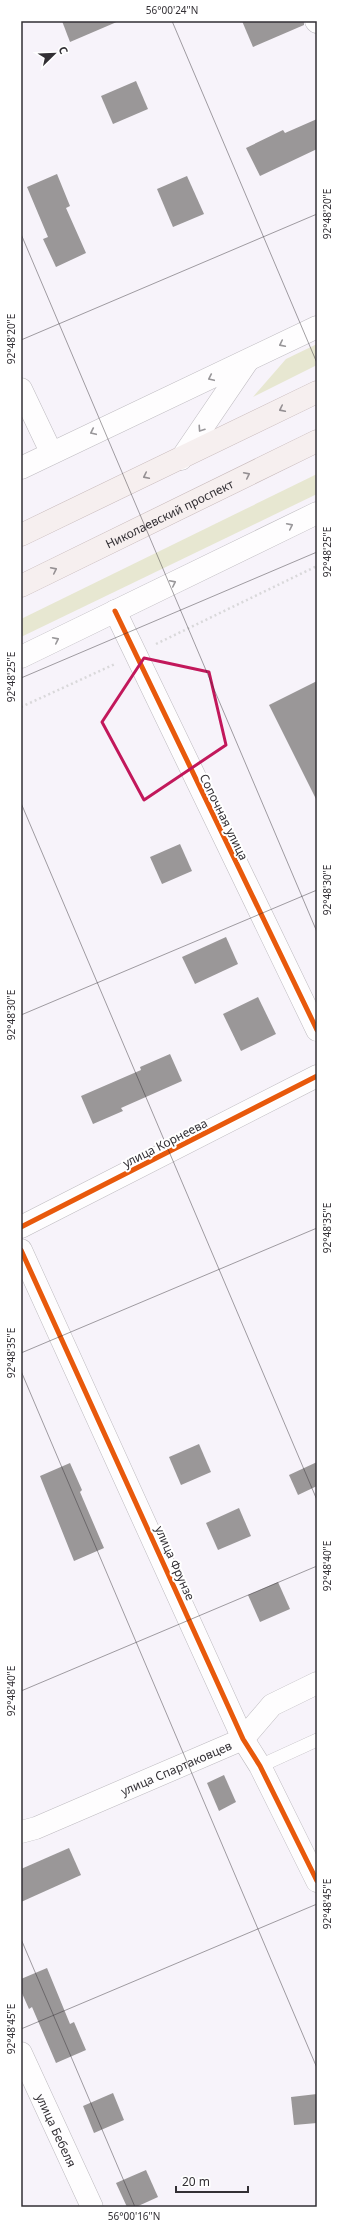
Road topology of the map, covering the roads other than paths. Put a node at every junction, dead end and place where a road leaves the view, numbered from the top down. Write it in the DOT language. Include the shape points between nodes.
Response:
graph roads {
  1 [pos="317,327"];
  2 [pos="247,362"];
  3 [pos="21,389"];
  4 [pos="317,392"];
  5 [pos="317,441"];
  6 [pos="52,452"];
  7 [pos="181,459"];
  8 [pos="21,468"];
  9 [pos="317,513"];
  10 [pos="21,535"];
  11 [pos="21,586"];
  12 [pos="115,612"];
  13 [pos="21,657"];
  14 [pos="317,1030"];
  15 [pos="317,1076"];
  16 [pos="21,1227"];
  17 [pos="21,1250"];
  18 [pos="317,1683"];
  19 [pos="243,1738"];
  20 [pos="317,1740"];
  21 [pos="260,1766"];
  22 [pos="21,1832"];
  23 [pos="317,1881"];
  24 [pos="21,2053"];
  25 [pos="92,2207"];
  1 -- 2 [label="street, one-way"];
  2 -- 6 [label="street, one-way"];
  2 -- 7 [label="street, one-way"];
  3 -- 6 [label="street"];
  4 -- 7 [label="main road, one-way"];
  11 -- 5 [label="main road, Николаевский проспект, one-way"];
  6 -- 8 [label="street"];
  7 -- 10 [label="main road, one-way"];
  12 -- 9 [label="street, one-way"];
  13 -- 12 [label="street, one-way"];
  12 -- 14 [label="street, Сопочная улица"];
  15 -- 16 [label="street, улица Корнеева"];
  17 -- 19 [label="street, улица Фрунзе"];
  18 -- 19 [label="street, улица Спартаковцев" via="272,1705"];
  19 -- 21 [label="street, улица Фрунзе"];
  19 -- 22 [label="street, улица Спартаковцев" via="36,1828"];
  20 -- 21 [label="lane"];
  21 -- 23 [label="street, улица Фрунзе"];
  24 -- 25 [label="street, улица Бебеля"];
}
